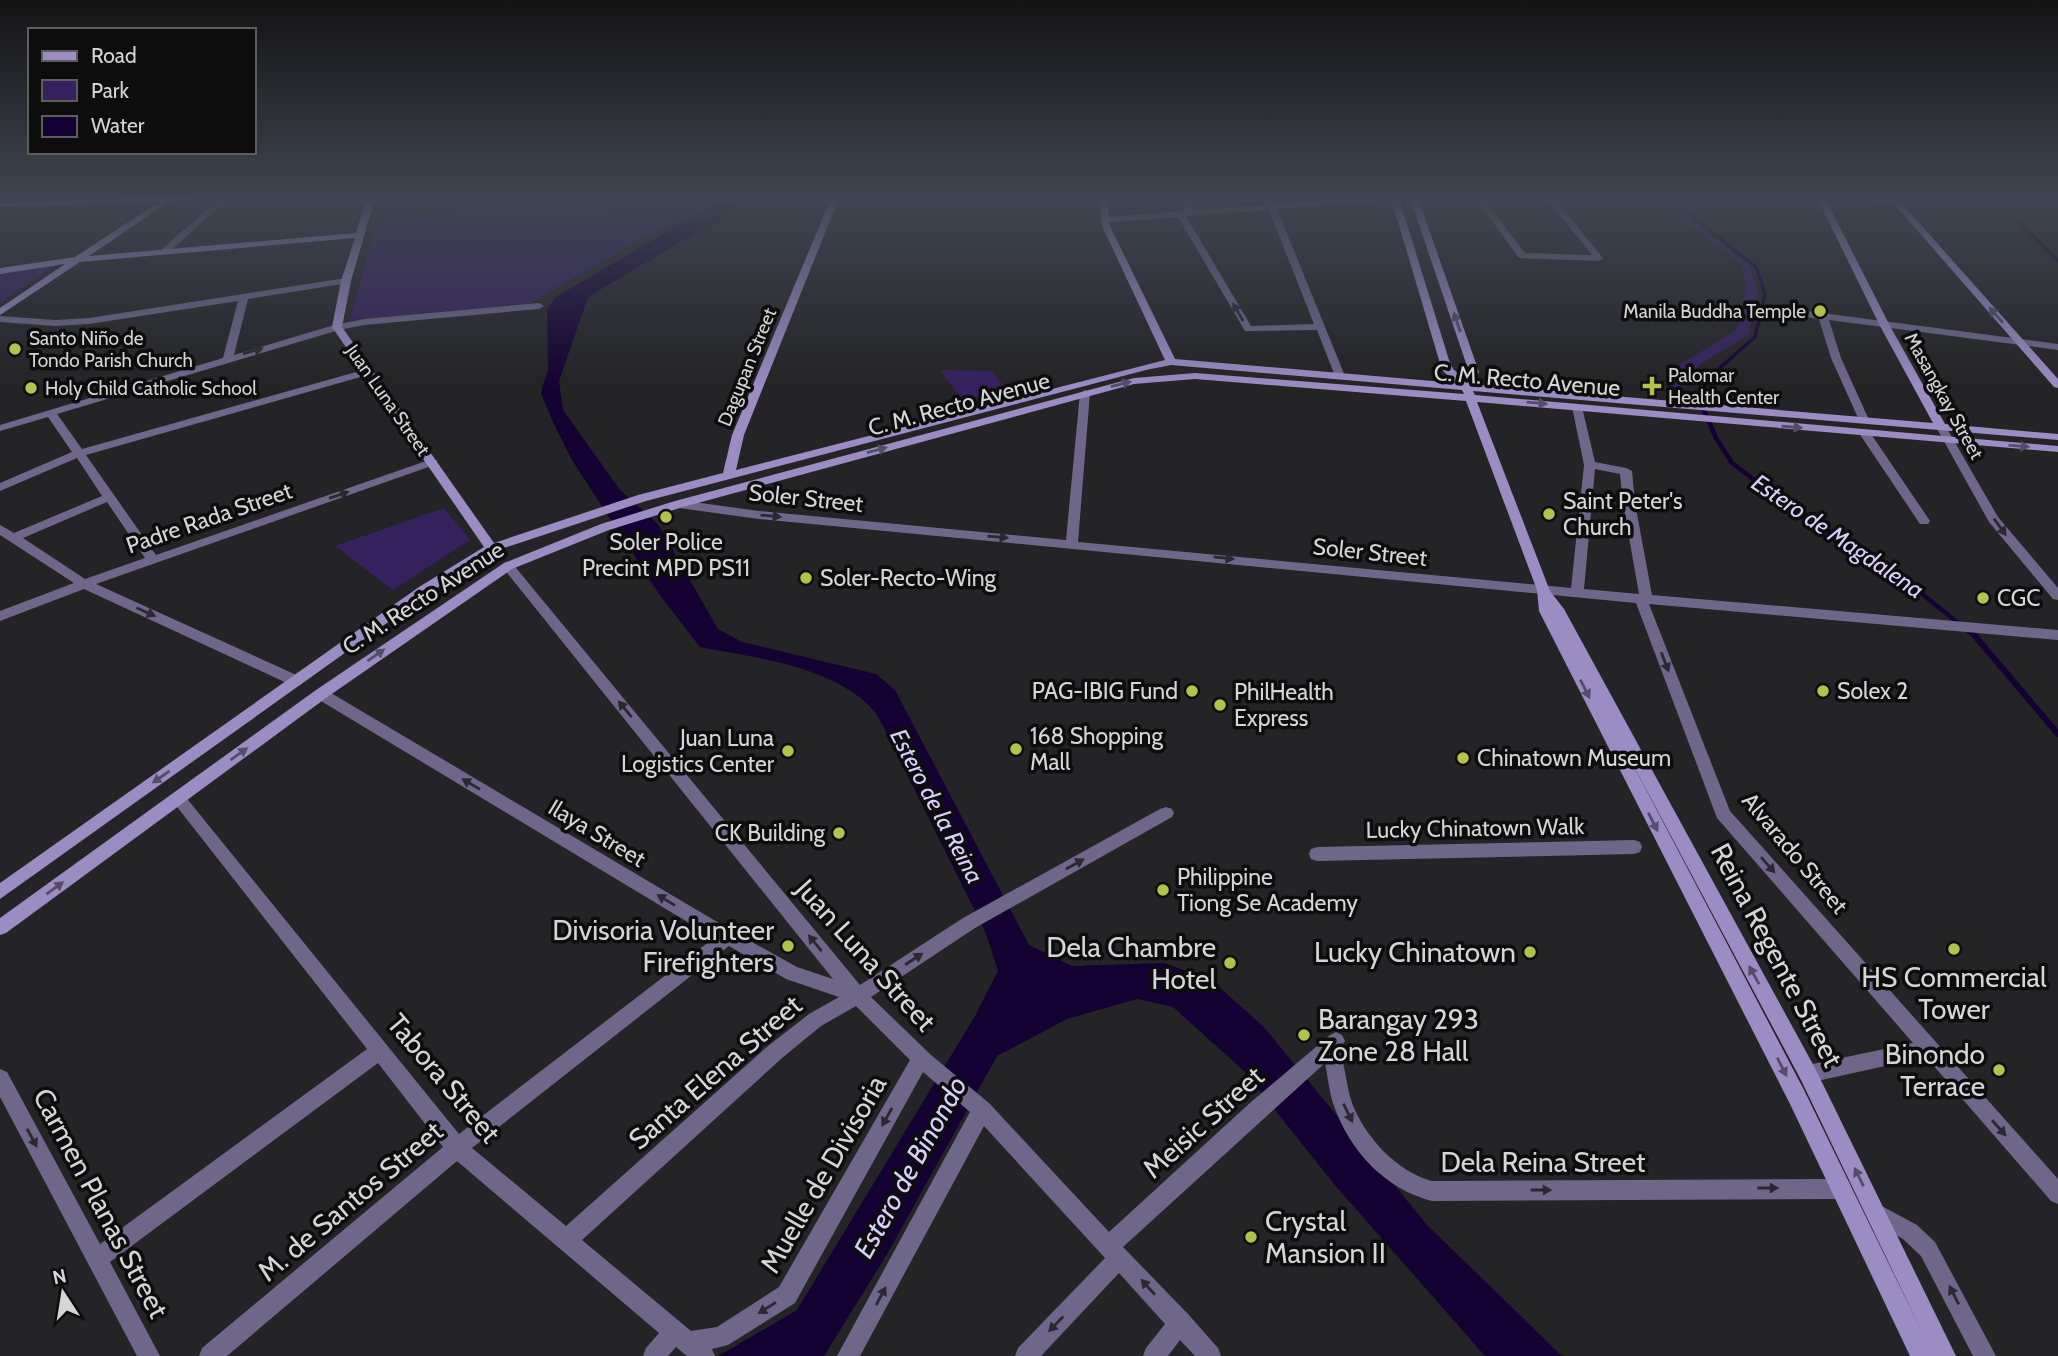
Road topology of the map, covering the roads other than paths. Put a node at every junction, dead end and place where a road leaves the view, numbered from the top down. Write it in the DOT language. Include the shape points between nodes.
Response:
graph roads {
  1 [pos="67,261"];
  2 [pos="74,261"];
  3 [pos="351,261"];
  4 [pos="809,261"];
  5 [pos="1123,261"];
  6 [pos="1212,261"];
  7 [pos="1294,261"];
  8 [pos="1414,261"];
  9 [pos="1436,261"];
  10 [pos="1853,261"];
  11 [pos="1948,261"];
  12 [pos="0,271"];
  13 [pos="346,281"];
  14 [pos="244,296"];
  15 [pos="539,306"];
  16 [pos="1768,309"];
  17 [pos="0,312"];
  18 [pos="1823,317"];
  19 [pos="0,319"];
  20 [pos="1885,326"];
  21 [pos="337,327"];
  22 [pos="1320,327"];
  23 [pos="2021,343"];
  24 [pos="2058,347"];
  25 [pos="228,358"];
  26 [pos="1171,362"];
  27 [pos="367,372"];
  28 [pos="1340,376"];
  29 [pos="2058,384"];
  30 [pos="1468,391"];
  31 [pos="1085,393"];
  32 [pos="1577,407"];
  33 [pos="51,412"];
  34 [pos="1864,420"];
  35 [pos="1941,426"];
  36 [pos="0,428"];
  37 [pos="1865,433"];
  38 [pos="2058,437"];
  39 [pos="1948,440"];
  40 [pos="2058,449"];
  41 [pos="79,453"];
  42 [pos="433,462"];
  43 [pos="1590,465"];
  44 [pos="729,474"];
  45 [pos="0,487"];
  46 [pos="109,497"];
  47 [pos="679,504"];
  48 [pos="1924,522"];
  49 [pos="4,533"];
  50 [pos="1072,543"];
  51 [pos="491,548"];
  52 [pos="153,560"];
  53 [pos="508,566"];
  54 [pos="84,584"];
  55 [pos="1543,590"];
  56 [pos="1577,593"];
  57 [pos="2058,596"];
  58 [pos="1644,599"];
  59 [pos="0,616"];
  60 [pos="2058,635"];
  61 [pos="296,681"];
  62 [pos="321,694"];
  63 [pos="179,799"];
  64 [pos="1166,813"];
  65 [pos="1634,847"];
  66 [pos="1317,854"];
  67 [pos="0,892"];
  68 [pos="0,928"];
  69 [pos="727,937"];
  70 [pos="858,996"];
  71 [pos="1928,1048"];
  72 [pos="1326,1050"];
  73 [pos="379,1051"];
  74 [pos="923,1060"];
  75 [pos="1808,1074"];
  76 [pos="0,1078"];
  77 [pos="979,1107"];
  78 [pos="457,1148"];
  79 [pos="1835,1188"];
  80 [pos="2058,1194"];
  81 [pos="1878,1214"];
  82 [pos="566,1240"];
  83 [pos="1115,1252"];
  84 [pos="97,1259"];
  85 [pos="1180,1322"];
  86 [pos="689,1343"];
  87 [pos="149,1356"];
  88 [pos="210,1356"];
  89 [pos="654,1356"];
  90 [pos="848,1356"];
  91 [pos="1026,1356"];
  92 [pos="1154,1356"];
  93 [pos="1210,1356"];
  94 [pos="1922,1356"];
  95 [pos="1945,1356"];
  96 [pos="1985,1356"];
  1 -- 12 [label="main road"];
  2 -- 17 [label="main road"];
  3 -- 13 [label="main road, Juan Luna Street"];
  4 -- 44 [label="main road, Dagupan Street" via="738,435"];
  5 -- 26 [label="main road"];
  22 -- 6 [label="street, one-way" via="1248,329"];
  7 -- 22 [label="street"];
  8 -- 30 [label="main road" via="1448,370"];
  30 -- 9 [label="main road, one-way" via="1474,372"];
  10 -- 20 [label="main road, Masangkay Street"];
  23 -- 11 [label="main road, one-way"];
  13 -- 14 [label="street"];
  13 -- 21 [label="main road, Juan Luna Street"];
  14 -- 19 [label="street" via="80,322"];
  14 -- 25 [label="street"];
  15 -- 21 [label="street"];
  16 -- 18 [label="street"];
  18 -- 20 [label="street"];
  18 -- 34 [label="street"];
  20 -- 23 [label="street"];
  20 -- 35 [label="main road, Masangkay Street"];
  25 -- 21 [label="street, one-way"];
  21 -- 27 [label="main road, Juan Luna Street"];
  22 -- 28 [label="street"];
  23 -- 24 [label="street"];
  23 -- 29 [label="main road"];
  25 -- 33 [label="street"];
  26 -- 28 [label="main road, C. M. Recto Avenue"];
  26 -- 44 [label="main road, C. M. Recto Avenue"];
  27 -- 41 [label="street"];
  27 -- 42 [label="main road, Juan Luna Street"];
  28 -- 30 [label="main road, C. M. Recto Avenue"];
  31 -- 30 [label="main road, C. M. Recto Avenue, one-way" via="1134,381 1195,376"];
  30 -- 32 [label="main road, C. M. Recto Avenue, one-way"];
  30 -- 34 [label="main road, C. M. Recto Avenue"];
  30 -- 55 [label="main road, Reina Regente Street"];
  47 -- 31 [label="main road, C. M. Recto Avenue, one-way"];
  31 -- 50 [label="street"];
  32 -- 37 [label="main road, C. M. Recto Avenue, one-way"];
  32 -- 43 [label="street"];
  33 -- 36 [label="street"];
  33 -- 41 [label="street"];
  34 -- 35 [label="main road, C. M. Recto Avenue"];
  35 -- 38 [label="main road, C. M. Recto Avenue"];
  35 -- 39 [label="street, Masangkay Street"];
  37 -- 39 [label="main road, C. M. Recto Avenue"];
  37 -- 48 [label="street"];
  39 -- 40 [label="main road, C. M. Recto Avenue, one-way"];
  39 -- 57 [label="street, Masangkay Street, one-way" via="1993,519"];
  41 -- 45 [label="street"];
  41 -- 46 [label="street"];
  42 -- 51 [label="main road, Juan Luna Street"];
  52 -- 42 [label="street, Padre Rada Street, one-way"];
  43 -- 56 [label="street"];
  43 -- 58 [label="street, Alvarado Street" via="1626,471"];
  44 -- 51 [label="main road, C. M. Recto Avenue"];
  46 -- 49 [label="street"];
  46 -- 52 [label="street"];
  47 -- 50 [label="street, Soler Street, one-way"];
  47 -- 53 [label="main road, C. M. Recto Avenue" via="605,527"];
  49 -- 54 [label="street"];
  50 -- 55 [label="street, Soler Street, one-way"];
  51 -- 61 [label="main road, C. M. Recto Avenue"];
  52 -- 54 [label="street, Padre Rada Street"];
  62 -- 53 [label="main road, C. M. Recto Avenue, one-way"];
  70 -- 53 [label="street, Juan Luna Street, one-way"];
  54 -- 59 [label="street, Padre Rada Street"];
  54 -- 61 [label="street, one-way"];
  55 -- 56 [label="street, Soler Street"];
  75 -- 55 [label="main road, Reina Regente Street, one-way"];
  55 -- 79 [label="main road, Reina Regente Street, one-way" via="1554,628 1785,1073"];
  56 -- 58 [label="street, Soler Street"];
  58 -- 60 [label="street, Soler Street"];
  58 -- 71 [label="street, Alvarado Street, one-way" via="1642,604 1723,814"];
  61 -- 67 [label="main road, C. M. Recto Avenue, one-way"];
  63 -- 62 [label="main road, C. M. Recto Avenue, one-way"];
  69 -- 62 [label="street, Ilaya Street, one-way"];
  68 -- 63 [label="main road, C. M. Recto Avenue, one-way"];
  63 -- 73 [label="street, Tabora Street"];
  70 -- 64 [label="street, Santa Elena Street, one-way" via="969,923"];
  65 -- 66 [label="street, Lucky Chinatown Walk"];
  69 -- 70 [label="street, Ilaya Street" via="792,973"];
  69 -- 78 [label="street, M. de Santos Street"];
  70 -- 74 [label="street, Juan Luna Street"];
  70 -- 82 [label="street, Santa Elena Street" via="815,1020 775,1052"];
  71 -- 75 [label="street"];
  71 -- 80 [label="street, Alvarado Street, one-way"];
  72 -- 79 [label="street, Dela Reina Street, one-way" via="1337,1070 1344,1107 1358,1132 1396,1174 1418,1189"];
  72 -- 83 [label="street, Meisic Street" via="1266,1102"];
  73 -- 78 [label="street, Tabora Street"];
  73 -- 84 [label="street"];
  74 -- 77 [label="street, Juan Luna Street"];
  74 -- 86 [label="street, Muelle de Divisoria, one-way" via="787,1295 720,1337"];
  81 -- 75 [label="main road, Reina Regente Street, one-way"];
  76 -- 84 [label="street, Carmen Planas Street, one-way"];
  77 -- 83 [label="street, Juan Luna Street"];
  90 -- 77 [label="street, one-way"];
  78 -- 82 [label="street, Tabora Street"];
  78 -- 88 [label="street, M. de Santos Street"];
  79 -- 94 [label="main road, Reina Regente Street"];
  81 -- 95 [label="main road, Reina Regente Street"];
  96 -- 81 [label="street, one-way" via="1928,1249 1910,1232"];
  82 -- 86 [label="street, Tabora Street"];
  85 -- 83 [label="street, Juan Luna Street, one-way"];
  83 -- 91 [label="street, Meisic Street, one-way"];
  84 -- 87 [label="street, Carmen Planas Street"];
  85 -- 92 [label="street"];
  85 -- 93 [label="street, Juan Luna Street"];
  86 -- 89 [label="street"];
}
